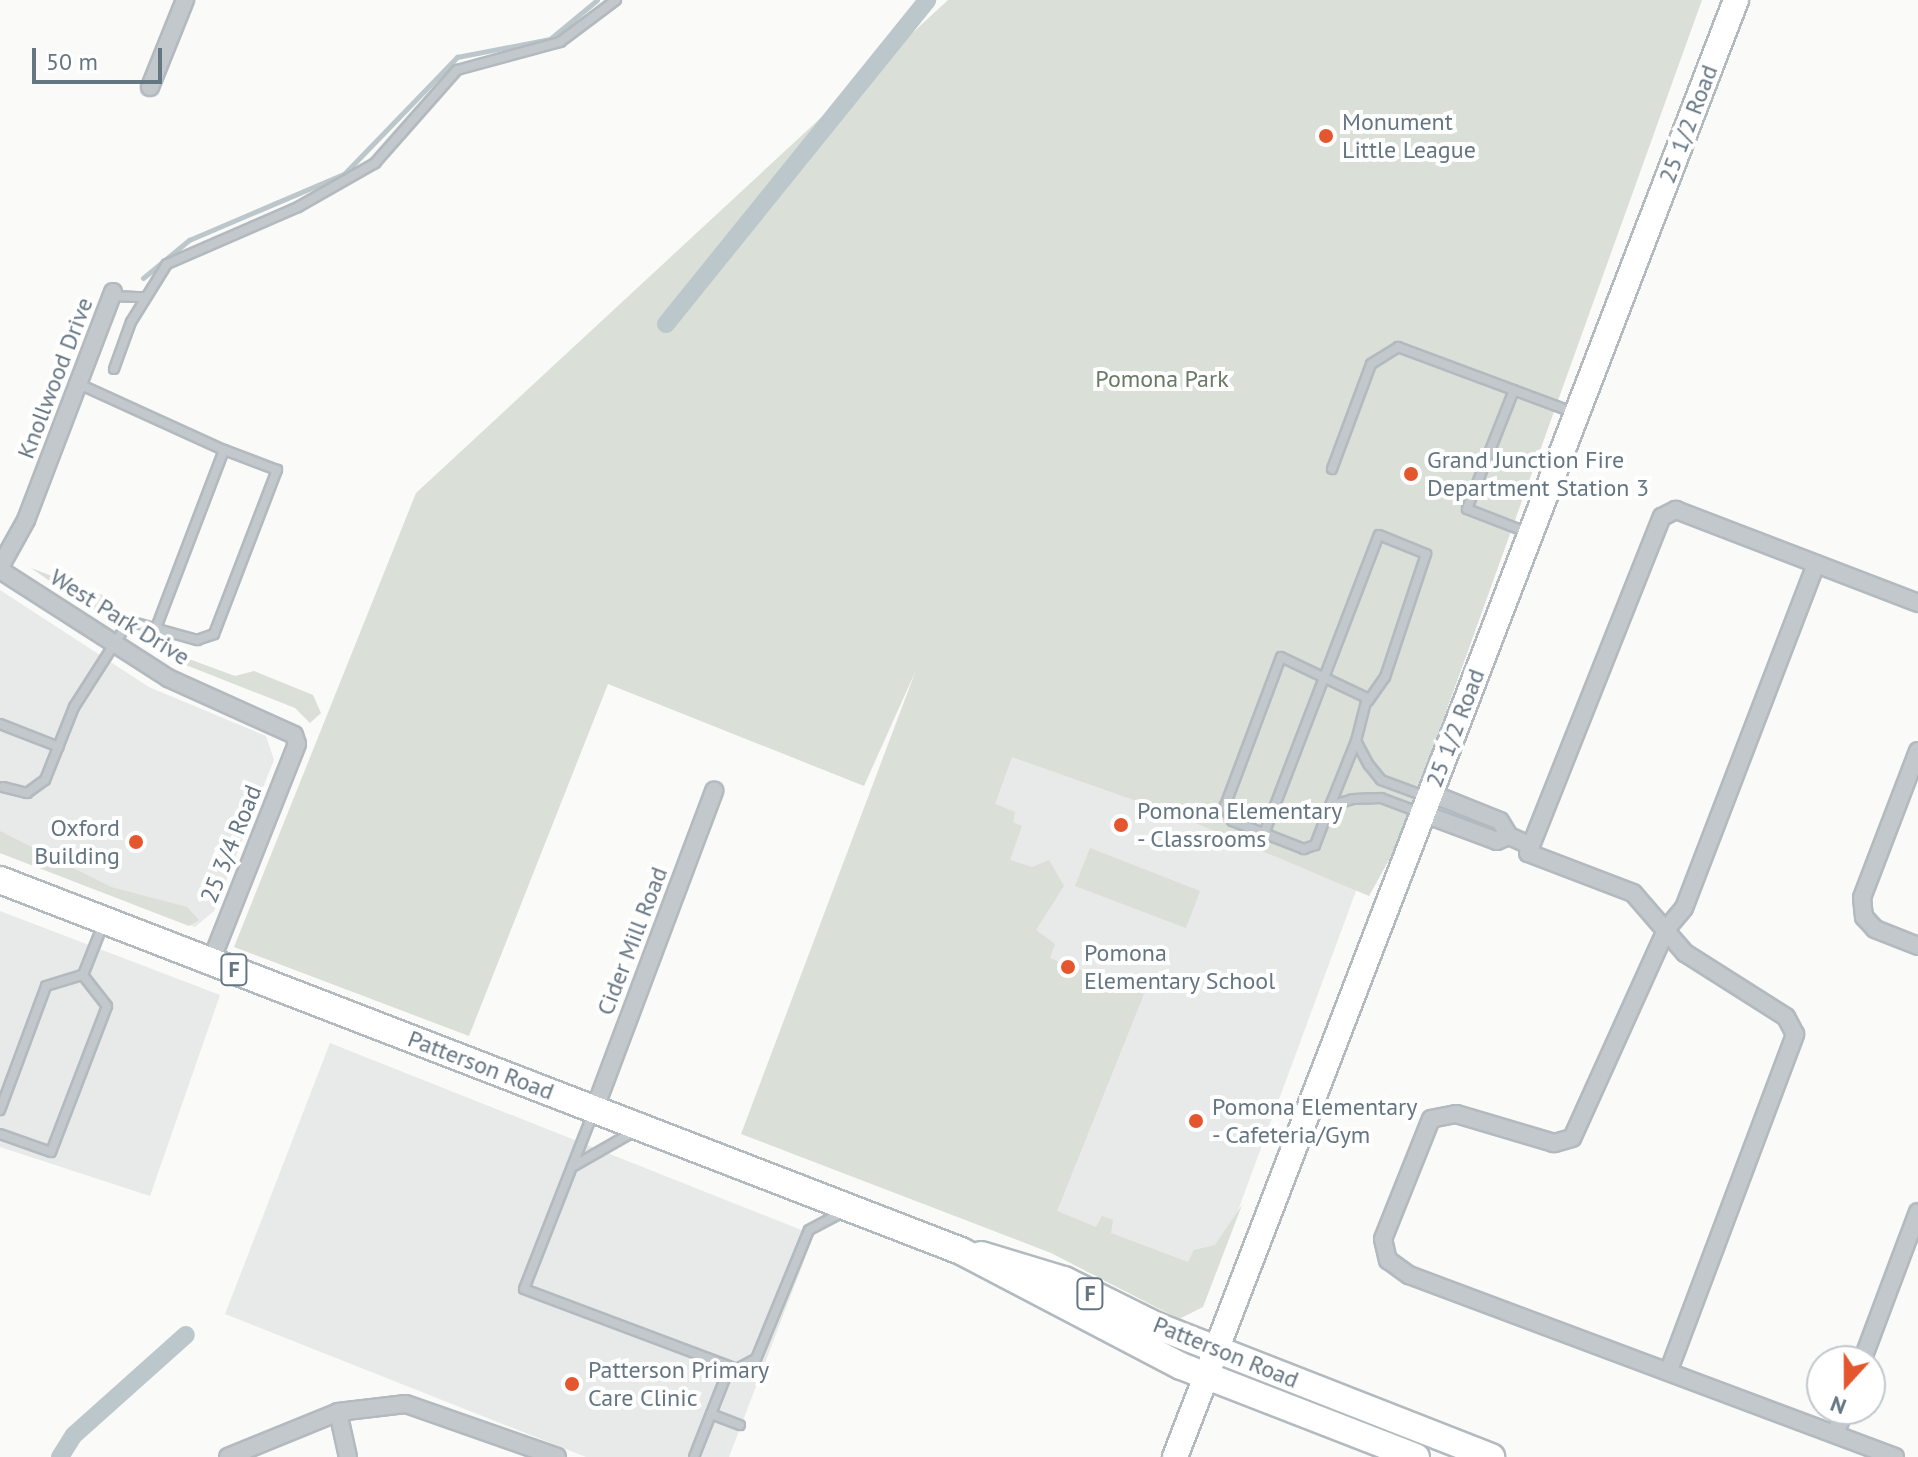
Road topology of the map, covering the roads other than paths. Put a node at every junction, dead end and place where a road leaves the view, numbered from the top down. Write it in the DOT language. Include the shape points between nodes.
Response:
graph roads {
  1 [pos="185,0"];
  2 [pos="616,0"];
  3 [pos="1736,0"];
  4 [pos="150,87"];
  5 [pos="112,294"];
  6 [pos="144,297"];
  7 [pos="114,369"];
  8 [pos="78,384"];
  9 [pos="1514,390"];
  10 [pos="1576,414"];
  11 [pos="224,450"];
  12 [pos="1332,469"];
  13 [pos="1530,533"];
  14 [pos="1816,564"];
  15 [pos="0,569"];
  16 [pos="1918,603"];
  17 [pos="157,625"];
  18 [pos="114,644"];
  19 [pos="1325,674"];
  20 [pos="1368,701"];
  21 [pos="0,724"];
  22 [pos="1356,741"];
  23 [pos="297,744"];
  24 [pos="59,747"];
  25 [pos="1918,751"];
  26 [pos="3,787"];
  27 [pos="714,791"];
  28 [pos="1426,801"];
  29 [pos="1330,806"];
  30 [pos="1264,834"];
  31 [pos="1531,846"];
  32 [pos="0,880"];
  33 [pos="104,921"];
  34 [pos="1667,928"];
  35 [pos="1918,946"];
  36 [pos="211,961"];
  37 [pos="83,975"];
  38 [pos="595,1108"];
  39 [pos="0,1110"];
  40 [pos="644,1127"];
  41 [pos="0,1134"];
  42 [pos="571,1167"];
  43 [pos="853,1208"];
  44 [pos="1918,1212"];
  45 [pos="961,1251"];
  46 [pos="1868,1345"];
  47 [pos="1215,1348"];
  48 [pos="729,1368"];
  49 [pos="1669,1370"];
  50 [pos="1205,1375"];
  51 [pos="338,1412"];
  52 [pos="711,1414"];
  53 [pos="740,1425"];
  54 [pos="1839,1425"];
  55 [pos="1835,1434"];
  56 [pos="535,1452"];
  57 [pos="228,1457"];
  58 [pos="348,1457"];
  59 [pos="557,1457"];
  60 [pos="694,1457"];
  61 [pos="1175,1457"];
  62 [pos="1416,1457"];
  63 [pos="1491,1457"];
  64 [pos="1895,1457"];
  1 -- 4 [label="street"];
  2 -- 6 [label="lane" via="560,42 457,70 375,163 298,207 196,247 167,264"];
  3 -- 10 [label="street, 25 1/2 Road"];
  5 -- 6 [label="lane"];
  5 -- 8 [label="street, Knollwood Drive"];
  6 -- 7 [label="lane"];
  8 -- 11 [label="lane"];
  8 -- 15 [label="street, Knollwood Drive" via="26,520"];
  9 -- 10 [label="lane"];
  9 -- 12 [label="lane" via="1398,347 1371,364"];
  9 -- 13 [label="lane" via="1467,509"];
  10 -- 13 [label="street, 25 1/2 Road"];
  11 -- 17 [label="lane"];
  11 -- 17 [label="lane" via="277,470 214,634 197,640"];
  13 -- 28 [label="street, 25 1/2 Road"];
  14 -- 16 [label="street"];
  14 -- 31 [label="street" via="1676,510 1662,517"];
  14 -- 34 [label="street" via="1684,908"];
  15 -- 18 [label="street, West Park Drive"];
  17 -- 18 [label="lane" via="129,621"];
  18 -- 23 [label="street, West Park Drive" via="168,678 285,726"];
  18 -- 24 [label="lane" via="78,700"];
  19 -- 20 [label="lane"];
  19 -- 20 [label="lane" via="1379,535 1426,554 1385,677"];
  19 -- 30 [label="lane"];
  19 -- 30 [label="lane" via="1281,657 1225,806 1232,821"];
  20 -- 22 [label="lane"];
  21 -- 24 [label="lane"];
  22 -- 28 [label="lane" via="1381,780"];
  22 -- 29 [label="lane"];
  23 -- 36 [label="street, 25 3/4 Road"];
  24 -- 26 [label="lane" via="35,790"];
  25 -- 35 [label="street" via="1862,898 1875,929"];
  27 -- 38 [label="street, Cider Mill Road"];
  28 -- 29 [label="lane" via="1366,796"];
  28 -- 31 [label="street" via="1500,821 1509,836"];
  28 -- 47 [label="street, 25 1/2 Road"];
  29 -- 30 [label="lane" via="1315,845 1304,849"];
  31 -- 34 [label="street" via="1528,853 1633,893"];
  32 -- 33 [label="main road, Patterson Road / F"];
  33 -- 36 [label="main road, Patterson Road / F"];
  33 -- 37 [label="lane"];
  34 -- 49 [label="street" via="1685,953 1786,1017 1795,1034"];
  34 -- 49 [label="street" via="1572,1138 1554,1143 1456,1114 1431,1119 1383,1239 1388,1260 1409,1275"];
  36 -- 38 [label="main road, Patterson Road / F"];
  37 -- 39 [label="lane" via="46,986"];
  37 -- 41 [label="lane" via="107,1006 51,1152"];
  38 -- 40 [label="main road, Patterson Road / F"];
  38 -- 42 [label="lane"];
  40 -- 42 [label="lane"];
  40 -- 43 [label="main road, Patterson Road / F"];
  42 -- 48 [label="lane" via="524,1289"];
  43 -- 45 [label="main road, Patterson Road / F"];
  43 -- 48 [label="lane" via="809,1230 756,1359"];
  44 -- 46 [label="street"];
  45 -- 47 [label="main road, Patterson Road / F" via="1018,1262"];
  45 -- 50 [label="main road, Patterson Road / F" via="1057,1306"];
  47 -- 50 [label="street, 25 1/2 Road"];
  47 -- 63 [label="main road, Patterson Road / F"];
  48 -- 52 [label="lane"];
  49 -- 55 [label="street"];
  50 -- 61 [label="street, 25 1/2 Road"];
  50 -- 62 [label="main road, Patterson Road / F"];
  51 -- 56 [label="street" via="426,1407"];
  51 -- 57 [label="street"];
  51 -- 58 [label="street"];
  52 -- 53 [label="lane"];
  52 -- 60 [label="lane"];
  54 -- 55 [label="street"];
  55 -- 64 [label="street"];
  56 -- 59 [label="street"];
}
